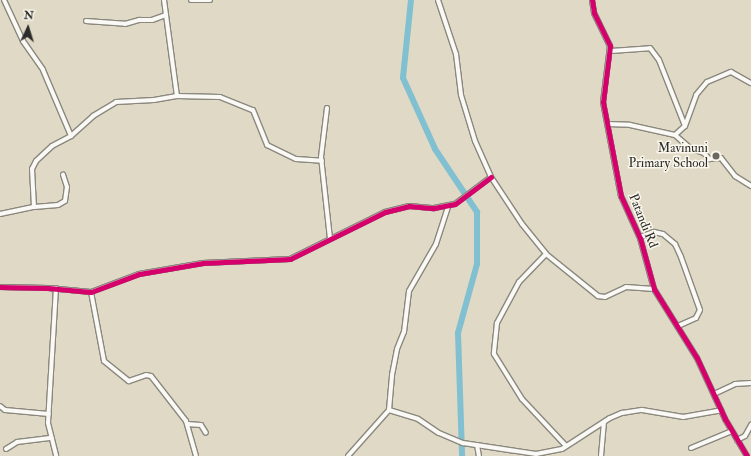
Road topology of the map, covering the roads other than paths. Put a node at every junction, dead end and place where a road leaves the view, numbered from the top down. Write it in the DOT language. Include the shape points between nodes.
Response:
graph roads {
  1 [pos="4,0"];
  2 [pos="164,0"];
  3 [pos="191,0"];
  4 [pos="210,0"];
  5 [pos="438,0"];
  6 [pos="592,0"];
  7 [pos="166,15"];
  8 [pos="86,21"];
  9 [pos="611,51"];
  10 [pos="751,83"];
  11 [pos="177,96"];
  12 [pos="327,108"];
  13 [pos="607,124"];
  14 [pos="685,126"];
  15 [pos="675,135"];
  16 [pos="71,136"];
  17 [pos="322,161"];
  18 [pos="63,175"];
  19 [pos="491,177"];
  20 [pos="751,186"];
  21 [pos="448,206"];
  22 [pos="34,207"];
  23 [pos="0,214"];
  24 [pos="640,237"];
  25 [pos="330,239"];
  26 [pos="546,254"];
  27 [pos="0,287"];
  28 [pos="56,288"];
  29 [pos="654,289"];
  30 [pos="91,292"];
  31 [pos="678,326"];
  32 [pos="751,383"];
  33 [pos="714,394"];
  34 [pos="0,406"];
  35 [pos="389,410"];
  36 [pos="721,410"];
  37 [pos="48,414"];
  38 [pos="604,423"];
  39 [pos="187,424"];
  40 [pos="751,425"];
  41 [pos="732,431"];
  42 [pos="206,433"];
  43 [pos="52,438"];
  44 [pos="737,440"];
  45 [pos="476,445"];
  46 [pos="566,446"];
  47 [pos="691,448"];
  48 [pos="6,449"];
  49 [pos="56,456"];
  50 [pos="196,456"];
  51 [pos="348,456"];
  52 [pos="479,456"];
  53 [pos="601,456"];
  54 [pos="747,456"];
  1 -- 16 [label="street" via="19,34 43,70"];
  2 -- 7 [label="street"];
  3 -- 4 [label="street"];
  5 -- 19 [label="street" via="456,54 467,116"];
  6 -- 9 [label="street, Patandi Rd" via="594,12 608,39"];
  7 -- 8 [label="street" via="125,24"];
  7 -- 11 [label="street"];
  9 -- 13 [label="street, Patandi Rd" via="603,102"];
  9 -- 14 [label="street" via="650,48 659,60"];
  10 -- 14 [label="street" via="731,72 707,82 696,95"];
  11 -- 16 [label="street" via="113,103 93,116"];
  11 -- 17 [label="street" via="220,97 251,109 257,116 261,136 267,145 296,159"];
  12 -- 17 [label="street"];
  13 -- 15 [label="street"];
  13 -- 24 [label="street, Patandi Rd" via="621,196"];
  14 -- 15 [label="street"];
  15 -- 20 [label="street" via="690,148 704,153 709,159 721,158 735,176"];
  16 -- 22 [label="street" via="52,146 34,165"];
  17 -- 25 [label="street"];
  18 -- 22 [label="street" via="67,187 65,201 58,205"];
  19 -- 21 [label="street" via="464,200"];
  19 -- 26 [label="street" via="522,224"];
  21 -- 25 [label="street" via="409,206 385,212"];
  21 -- 35 [label="street" via="436,244 409,291 404,332 392,374"];
  22 -- 23 [label="street"];
  24 -- 29 [label="street, Patandi Rd"];
  24 -- 31 [label="street" via="654,232 663,234 675,244 682,257 700,310 696,318"];
  25 -- 30 [label="street" via="287,260 203,263 139,274"];
  26 -- 29 [label="street" via="598,296 605,297 626,287"];
  26 -- 46 [label="street" via="519,282 497,323 494,354 522,399"];
  27 -- 28 [label="street"];
  28 -- 30 [label="street"];
  28 -- 37 [label="street"];
  29 -- 31 [label="street, Patandi Rd"];
  30 -- 39 [label="street" via="104,361 129,381 151,376"];
  31 -- 33 [label="street, Patandi Rd"];
  32 -- 33 [label="street" via="730,386"];
  33 -- 36 [label="street, Patandi Rd"];
  34 -- 37 [label="street" via="5,410"];
  35 -- 45 [label="street" via="418,419 458,442"];
  35 -- 51 [label="street"];
  36 -- 38 [label="street" via="682,417 638,411 616,415"];
  36 -- 41 [label="street, Patandi Rd"];
  37 -- 43 [label="street"];
  38 -- 46 [label="street"];
  38 -- 53 [label="street"];
  39 -- 42 [label="street" via="201,425"];
  39 -- 50 [label="street"];
  40 -- 44 [label="street" via="745,436"];
  41 -- 44 [label="street, Patandi Rd"];
  41 -- 47 [label="street"];
  43 -- 48 [label="street" via="17,442"];
  43 -- 49 [label="street"];
  44 -- 54 [label="street, Patandi Rd"];
  45 -- 46 [label="street" via="536,454 554,452"];
  45 -- 52 [label="street"];
}
